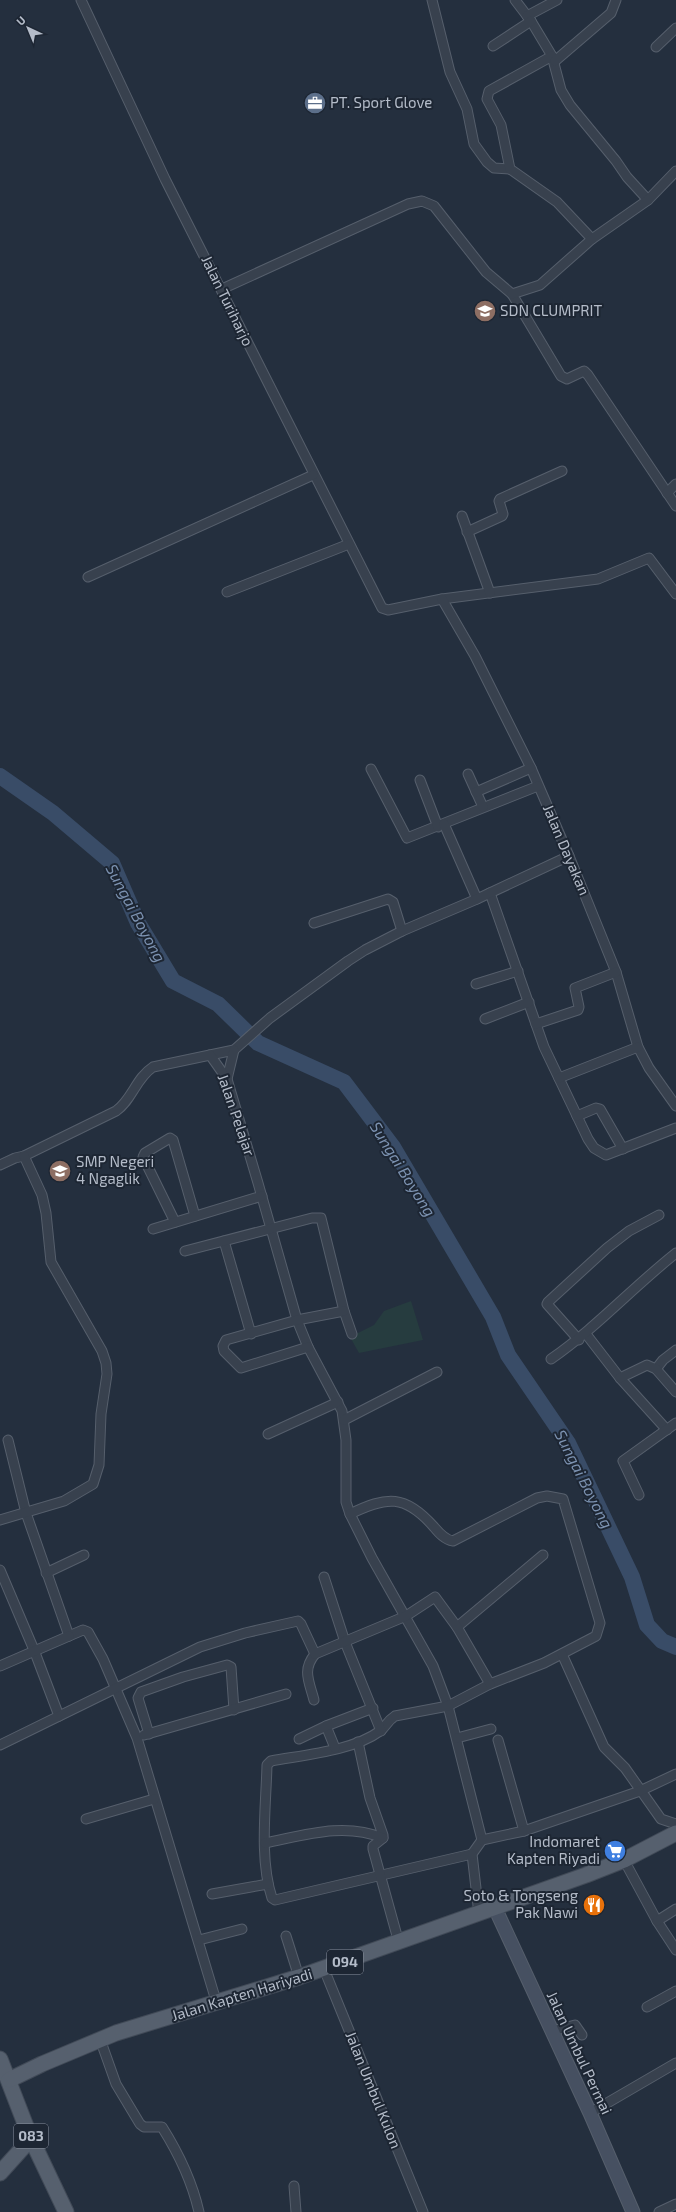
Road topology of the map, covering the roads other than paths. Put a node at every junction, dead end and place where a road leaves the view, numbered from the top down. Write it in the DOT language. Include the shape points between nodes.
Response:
graph roads {
  1 [pos="81,0"];
  2 [pos="432,0"];
  3 [pos="515,0"];
  4 [pos="556,0"];
  5 [pos="616,0"];
  6 [pos="529,19"];
  7 [pos="676,28"];
  8 [pos="493,46"];
  9 [pos="656,47"];
  10 [pos="553,59"];
  11 [pos="510,169"];
  12 [pos="676,171"];
  13 [pos="648,200"];
  14 [pos="592,239"];
  15 [pos="222,290"];
  16 [pos="512,294"];
  17 [pos="562,471"];
  18 [pos="313,475"];
  19 [pos="676,484"];
  20 [pos="667,494"];
  21 [pos="676,506"];
  22 [pos="462,516"];
  23 [pos="467,532"];
  24 [pos="349,544"];
  25 [pos="88,577"];
  26 [pos="227,592"];
  27 [pos="490,593"];
  28 [pos="676,594"];
  29 [pos="442,599"];
  30 [pos="531,768"];
  31 [pos="370,769"];
  32 [pos="468,774"];
  33 [pos="420,780"];
  34 [pos="538,786"];
  35 [pos="476,792"];
  36 [pos="483,807"];
  37 [pos="441,825"];
  38 [pos="569,856"];
  39 [pos="490,893"];
  40 [pos="477,900"];
  41 [pos="314,923"];
  42 [pos="402,931"];
  43 [pos="518,971"];
  44 [pos="616,972"];
  45 [pos="476,984"];
  46 [pos="529,1002"];
  47 [pos="485,1019"];
  48 [pos="536,1024"];
  49 [pos="638,1047"];
  50 [pos="238,1048"];
  51 [pos="210,1055"];
  52 [pos="559,1078"];
  53 [pos="226,1079"];
  54 [pos="676,1106"];
  55 [pos="577,1116"];
  56 [pos="676,1128"];
  57 [pos="622,1149"];
  58 [pos="24,1156"];
  59 [pos="0,1165"];
  60 [pos="262,1196"];
  61 [pos="659,1215"];
  62 [pos="195,1216"];
  63 [pos="175,1222"];
  64 [pos="153,1229"];
  65 [pos="271,1229"];
  66 [pos="224,1241"];
  67 [pos="185,1251"];
  68 [pos="676,1252"];
  69 [pos="344,1311"];
  70 [pos="297,1320"];
  71 [pos="251,1334"];
  72 [pos="352,1334"];
  73 [pos="582,1337"];
  74 [pos="308,1347"];
  75 [pos="676,1350"];
  76 [pos="551,1360"];
  77 [pos="656,1369"];
  78 [pos="437,1372"];
  79 [pos="620,1378"];
  80 [pos="676,1392"];
  81 [pos="338,1402"];
  82 [pos="344,1420"];
  83 [pos="676,1424"];
  84 [pos="666,1430"];
  85 [pos="268,1434"];
  86 [pos="8,1440"];
  87 [pos="639,1495"];
  88 [pos="26,1513"];
  89 [pos="350,1514"];
  90 [pos="0,1520"];
  91 [pos="84,1555"];
  92 [pos="543,1555"];
  93 [pos="0,1570"];
  94 [pos="46,1573"];
  95 [pos="324,1577"];
  96 [pos="406,1616"];
  97 [pos="457,1627"];
  98 [pos="69,1636"];
  99 [pos="345,1642"];
  100 [pos="34,1650"];
  101 [pos="315,1654"];
  102 [pos="562,1654"];
  103 [pos="0,1666"];
  104 [pos="490,1684"];
  105 [pos="116,1689"];
  106 [pos="286,1694"];
  107 [pos="314,1700"];
  108 [pos="448,1706"];
  109 [pos="373,1708"];
  110 [pos="234,1710"];
  111 [pos="59,1716"];
  112 [pos="326,1726"];
  113 [pos="491,1729"];
  114 [pos="381,1731"];
  115 [pos="149,1734"];
  116 [pos="137,1738"];
  117 [pos="457,1738"];
  118 [pos="299,1739"];
  119 [pos="498,1740"];
  120 [pos="358,1742"];
  121 [pos="0,1745"];
  122 [pos="335,1748"];
  123 [pos="676,1774"];
  124 [pos="640,1791"];
  125 [pos="154,1799"];
  126 [pos="86,1819"];
  127 [pos="676,1824"];
  128 [pos="524,1831"];
  129 [pos="676,1833"];
  130 [pos="383,1838"];
  131 [pos="482,1840"];
  132 [pos="265,1843"];
  133 [pos="472,1854"];
  134 [pos="624,1860"];
  135 [pos="379,1876"];
  136 [pos="268,1884"];
  137 [pos="212,1894"];
  138 [pos="495,1908"];
  139 [pos="676,1909"];
  140 [pos="479,1914"];
  141 [pos="657,1921"];
  142 [pos="242,1929"];
  143 [pos="286,1936"];
  144 [pos="199,1940"];
  145 [pos="399,1943"];
  146 [pos="676,1950"];
  147 [pos="324,1969"];
  148 [pos="299,1977"];
  149 [pos="676,1991"];
  150 [pos="217,2004"];
  151 [pos="647,2007"];
  152 [pos="552,2031"];
  153 [pos="582,2035"];
  154 [pos="100,2039"];
  155 [pos="0,2059"];
  156 [pos="676,2064"];
  157 [pos="10,2080"];
  158 [pos="590,2113"];
  159 [pos="29,2134"];
  160 [pos="0,2173"];
  161 [pos="294,2186"];
  162 [pos="676,2204"];
  163 [pos="66,2212"];
  164 [pos="198,2212"];
  165 [pos="296,2212"];
  166 [pos="422,2212"];
  167 [pos="633,2212"];
  168 [pos="659,2212"];
  1 -- 15 [label="street, Jalan Turiharjo" via="165,179"];
  2 -- 11 [label="street" via="450,72 466,109 474,144 480,155 494,168"];
  3 -- 6 [label="street"];
  4 -- 6 [label="street"];
  5 -- 10 [label="street" via="611,13"];
  6 -- 8 [label="street"];
  6 -- 10 [label="street"];
  7 -- 9 [label="street"];
  10 -- 11 [label="street" via="486,94 501,125"];
  10 -- 13 [label="street" via="561,90 570,105"];
  11 -- 14 [label="street" via="557,202"];
  12 -- 13 [label="street"];
  13 -- 14 [label="street"];
  14 -- 16 [label="street" via="540,285"];
  15 -- 16 [label="street" via="416,201 434,206 486,272"];
  15 -- 18 [label="street, Jalan Turiharjo"];
  16 -- 20 [label="street" via="557,371 567,380 584,371 588,375"];
  17 -- 23 [label="street" via="500,499 502,516"];
  18 -- 24 [label="street, Jalan Turiharjo"];
  18 -- 25 [label="street"];
  19 -- 20 [label="street"];
  20 -- 21 [label="street"];
  22 -- 23 [label="street"];
  23 -- 27 [label="street"];
  24 -- 26 [label="street"];
  24 -- 29 [label="street, Jalan Turiharjo" via="382,608 388,610"];
  27 -- 28 [label="street" via="598,579 649,558"];
  27 -- 29 [label="street"];
  29 -- 30 [label="street, Jalan Dayakan" via="475,656"];
  30 -- 34 [label="street, Jalan Dayakan"];
  30 -- 35 [label="street"];
  31 -- 37 [label="street" via="405,837"];
  32 -- 35 [label="street"];
  33 -- 37 [label="street"];
  34 -- 36 [label="street"];
  34 -- 38 [label="street, Jalan Dayakan"];
  35 -- 36 [label="street"];
  36 -- 37 [label="street"];
  37 -- 40 [label="street"];
  38 -- 39 [label="street"];
  38 -- 44 [label="street, Jalan Dayakan"];
  39 -- 40 [label="street"];
  39 -- 43 [label="street"];
  40 -- 42 [label="street"];
  41 -- 42 [label="street" via="388,899 393,902"];
  42 -- 50 [label="street" via="348,961 270,1018"];
  43 -- 45 [label="street"];
  43 -- 46 [label="street"];
  44 -- 48 [label="street" via="575,988 578,1010"];
  44 -- 49 [label="street, Jalan Dayakan"];
  46 -- 47 [label="street"];
  46 -- 48 [label="street"];
  48 -- 52 [label="street" via="544,1048"];
  49 -- 52 [label="street"];
  49 -- 54 [label="street, Jalan Dayakan" via="649,1068"];
  50 -- 51 [label="street"];
  50 -- 53 [label="street"];
  51 -- 53 [label="street, Jalan Pelajar"];
  51 -- 58 [label="street, Jalan Pelajar" via="153,1067 146,1072 121,1108"];
  52 -- 55 [label="street"];
  53 -- 60 [label="street, Jalan Pelajar"];
  55 -- 57 [label="street" via="588,1139 602,1154 606,1156"];
  55 -- 57 [label="street" via="596,1108 600,1109"];
  56 -- 57 [label="street"];
  58 -- 59 [label="street, Jalan Pelajar"];
  58 -- 88 [label="street" via="42,1195 51,1262 102,1351 107,1374 101,1414 99,1465 93,1484 64,1501"];
  60 -- 62 [label="street"];
  60 -- 65 [label="street, Jalan Pelajar"];
  61 -- 73 [label="street" via="607,1248 548,1302 547,1304"];
  62 -- 63 [label="street"];
  62 -- 63 [label="street" via="173,1140 170,1138 143,1156"];
  63 -- 64 [label="street"];
  65 -- 66 [label="street"];
  65 -- 69 [label="street" via="321,1218"];
  65 -- 70 [label="street, Jalan Pelajar"];
  66 -- 67 [label="street"];
  66 -- 71 [label="street"];
  68 -- 73 [label="street"];
  69 -- 70 [label="street"];
  69 -- 72 [label="street"];
  70 -- 71 [label="street"];
  70 -- 74 [label="street, Jalan Pelajar"];
  71 -- 74 [label="street" via="226,1340 224,1344 224,1351 241,1368"];
  73 -- 76 [label="street"];
  73 -- 79 [label="street"];
  74 -- 81 [label="street, Jalan Pelajar"];
  75 -- 77 [label="street"];
  77 -- 79 [label="street" via="647,1365"];
  77 -- 80 [label="street"];
  78 -- 82 [label="street"];
  79 -- 84 [label="street"];
  81 -- 82 [label="street, Jalan Pelajar"];
  81 -- 85 [label="street"];
  82 -- 89 [label="street, Jalan Pelajar" via="346,1502"];
  83 -- 84 [label="street"];
  84 -- 87 [label="street" via="623,1461"];
  86 -- 88 [label="street"];
  88 -- 90 [label="street"];
  88 -- 94 [label="street"];
  89 -- 96 [label="street, Jalan Pelajar" via="375,1564"];
  89 -- 102 [label="street" via="371,1503 398,1501 410,1505 424,1515 439,1533 453,1541 537,1498 547,1496 563,1499 600,1623 596,1636"];
  91 -- 94 [label="street"];
  92 -- 97 [label="street"];
  93 -- 100 [label="street"];
  94 -- 98 [label="street"];
  95 -- 99 [label="street"];
  96 -- 97 [label="street" via="435,1597"];
  96 -- 99 [label="street"];
  96 -- 108 [label="street, Jalan Pelajar" via="433,1666"];
  97 -- 104 [label="street"];
  98 -- 100 [label="street"];
  98 -- 105 [label="street" via="83,1630 88,1632"];
  99 -- 101 [label="street"];
  99 -- 109 [label="street"];
  100 -- 103 [label="street"];
  100 -- 111 [label="street"];
  101 -- 105 [label="street" via="298,1621 200,1647"];
  101 -- 107 [label="street" via="306,1669"];
  102 -- 104 [label="street"];
  102 -- 124 [label="street" via="604,1747 619,1761"];
  104 -- 108 [label="street"];
  105 -- 111 [label="street"];
  105 -- 116 [label="street"];
  106 -- 110 [label="street"];
  108 -- 114 [label="street" via="395,1716 387,1720"];
  108 -- 117 [label="street, Jalan Pelajar"];
  109 -- 112 [label="street"];
  109 -- 114 [label="street"];
  110 -- 115 [label="street"];
  110 -- 115 [label="street" via="231,1667 227,1664 141,1692 138,1698"];
  111 -- 121 [label="street"];
  112 -- 118 [label="street"];
  112 -- 122 [label="street"];
  113 -- 117 [label="street"];
  114 -- 120 [label="street"];
  115 -- 116 [label="street"];
  116 -- 125 [label="street"];
  117 -- 131 [label="street, Jalan Pelajar"];
  119 -- 128 [label="street"];
  120 -- 122 [label="street"];
  120 -- 130 [label="street" via="370,1798"];
  122 -- 132 [label="street" via="268,1763"];
  123 -- 124 [label="street"];
  124 -- 127 [label="street" via="661,1819"];
  124 -- 128 [label="street"];
  125 -- 126 [label="street"];
  125 -- 144 [label="street"];
  128 -- 131 [label="street"];
  129 -- 134 [label="main road, Jalan Kapten Hariyadi / 094"];
  130 -- 132 [label="street" via="368,1832 331,1830"];
  130 -- 135 [label="street" via="373,1846"];
  131 -- 133 [label="street"];
  132 -- 136 [label="street"];
  133 -- 135 [label="street"];
  133 -- 140 [label="street"];
  134 -- 138 [label="main road, Jalan Kapten Hariyadi / 094"];
  134 -- 141 [label="street"];
  135 -- 136 [label="street" via="276,1900 272,1898"];
  135 -- 145 [label="street"];
  136 -- 137 [label="street"];
  138 -- 140 [label="main road, Jalan Kapten Hariyadi / 094"];
  138 -- 152 [label="main road, Jalan Umbul Permai"];
  139 -- 141 [label="street"];
  140 -- 145 [label="main road, Jalan Kapten Hariyadi / 094"];
  141 -- 146 [label="street"];
  142 -- 144 [label="street"];
  143 -- 148 [label="street"];
  144 -- 150 [label="street"];
  145 -- 147 [label="main road, Jalan Kapten Hariyadi / 094"];
  147 -- 148 [label="main road, Jalan Kapten Hariyadi / 094"];
  147 -- 166 [label="street, Jalan Umbul Kulon"];
  148 -- 150 [label="main road, Jalan Kapten Hariyadi / 094"];
  149 -- 151 [label="street"];
  150 -- 154 [label="main road, Jalan Kapten Hariyadi / 094"];
  152 -- 153 [label="street" via="575,2025"];
  152 -- 158 [label="main road, Jalan Umbul Permai"];
  154 -- 157 [label="main road, Jalan Kapten Hariyadi / 094"];
  154 -- 164 [label="street" via="116,2084 140,2124 144,2128 162,2127 174,2146 192,2184"];
  155 -- 157 [label="main road, 083"];
  156 -- 158 [label="street"];
  157 -- 159 [label="main road, 083"];
  158 -- 167 [label="main road, Jalan Umbul Permai"];
  159 -- 160 [label="main road" via="27,2143"];
  159 -- 163 [label="main road, 083"];
  161 -- 165 [label="street"];
  162 -- 168 [label="street"];
}
